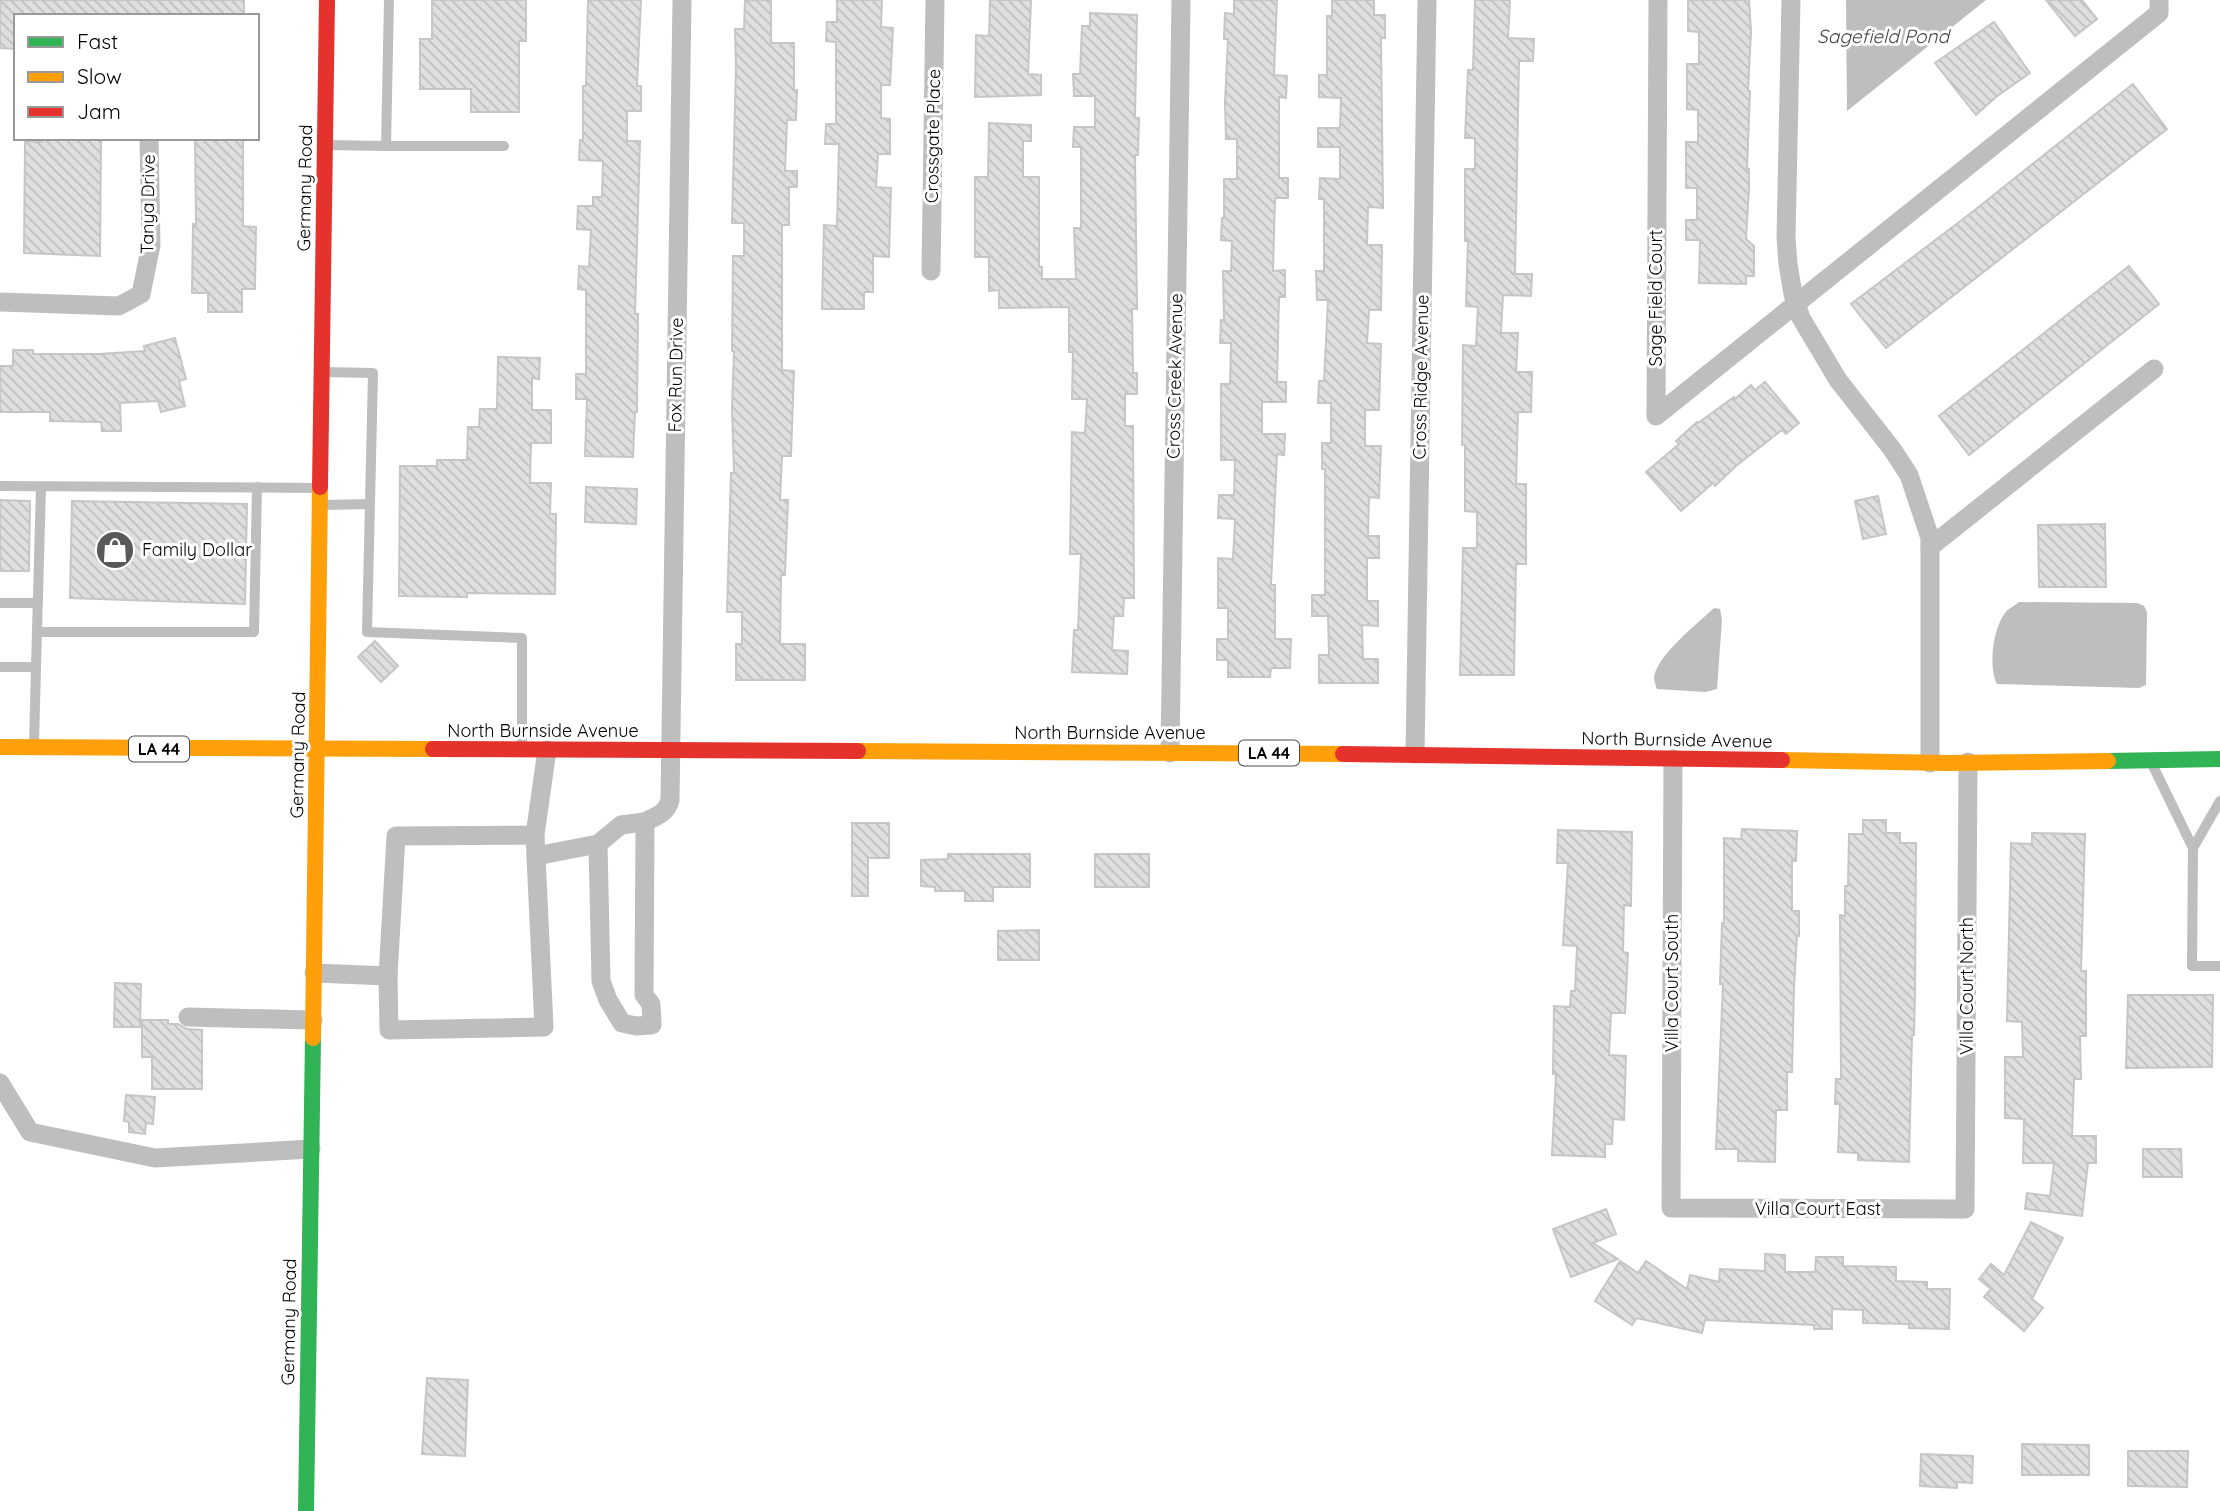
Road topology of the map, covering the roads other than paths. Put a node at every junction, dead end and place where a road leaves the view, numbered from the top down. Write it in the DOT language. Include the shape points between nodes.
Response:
graph roads {
  1 [pos="327,0"];
  2 [pos="389,0"];
  3 [pos="682,0"];
  4 [pos="935,0"];
  5 [pos="1181,0"];
  6 [pos="1427,0"];
  7 [pos="1658,0"];
  8 [pos="1790,0"];
  9 [pos="2160,0"];
  10 [pos="149,140"];
  11 [pos="325,145"];
  12 [pos="386,146"];
  13 [pos="504,146"];
  14 [pos="931,271"];
  15 [pos="0,302"];
  16 [pos="1796,303"];
  17 [pos="2154,369"];
  18 [pos="322,372"];
  19 [pos="0,486"];
  20 [pos="41,487"];
  21 [pos="257,487"];
  22 [pos="320,488"];
  23 [pos="370,504"];
  24 [pos="320,505"];
  25 [pos="1930,547"];
  26 [pos="0,603"];
  27 [pos="38,603"];
  28 [pos="37,632"];
  29 [pos="0,667"];
  30 [pos="36,667"];
  31 [pos="0,747"];
  32 [pos="34,748"];
  33 [pos="317,750"];
  34 [pos="522,750"];
  35 [pos="547,750"];
  36 [pos="670,750"];
  37 [pos="1170,753"];
  38 [pos="1415,754"];
  39 [pos="1674,759"];
  40 [pos="2220,759"];
  41 [pos="2150,760"];
  42 [pos="1968,762"];
  43 [pos="1930,763"];
  44 [pos="2220,801"];
  45 [pos="645,822"];
  46 [pos="535,835"];
  47 [pos="598,845"];
  48 [pos="2193,848"];
  49 [pos="536,856"];
  50 [pos="2220,966"];
  51 [pos="314,973"];
  52 [pos="388,976"];
  53 [pos="188,1017"];
  54 [pos="313,1020"];
  55 [pos="0,1083"];
  56 [pos="311,1149"];
  57 [pos="1671,1208"];
  58 [pos="1965,1209"];
  59 [pos="306,1511"];
  1 -- 11 [label="main road, Germany Road"];
  2 -- 12 [label="lane"];
  3 -- 36 [label="street, Fox Run Drive"];
  4 -- 14 [label="street, Crossgate Place"];
  5 -- 37 [label="street, Cross Creek Avenue"];
  6 -- 38 [label="street, Cross Ridge Avenue"];
  7 -- 16 [label="street, Sage Field Court" via="1656,416"];
  8 -- 16 [label="street" via="1786,238"];
  9 -- 16 [label="street, Sage Field Court" via="2159,13"];
  10 -- 15 [label="street, Tanya Drive" via="151,245 141,294 119,306"];
  11 -- 12 [label="lane"];
  11 -- 18 [label="main road, Germany Road"];
  12 -- 13 [label="lane"];
  16 -- 25 [label="street" via="1824,360 1909,475"];
  17 -- 25 [label="street"];
  18 -- 22 [label="main road, Germany Road"];
  18 -- 23 [label="lane" via="373,373"];
  19 -- 20 [label="lane"];
  20 -- 21 [label="lane"];
  20 -- 27 [label="lane"];
  21 -- 22 [label="lane"];
  21 -- 28 [label="lane" via="254,632"];
  22 -- 24 [label="main road, Germany Road"];
  23 -- 24 [label="lane"];
  23 -- 34 [label="lane" via="368,632 522,638"];
  24 -- 33 [label="main road, Germany Road"];
  25 -- 43 [label="street"];
  26 -- 27 [label="lane"];
  27 -- 28 [label="lane"];
  28 -- 30 [label="lane"];
  29 -- 30 [label="lane"];
  30 -- 32 [label="lane"];
  31 -- 32 [label="main road, North Burnside Avenue / LA 44"];
  32 -- 33 [label="main road, North Burnside Avenue / LA 44"];
  33 -- 34 [label="main road, North Burnside Avenue / LA 44"];
  33 -- 51 [label="main road, Germany Road"];
  34 -- 35 [label="main road, North Burnside Avenue / LA 44"];
  35 -- 36 [label="main road, North Burnside Avenue / LA 44"];
  35 -- 46 [label="street"];
  36 -- 37 [label="main road, North Burnside Avenue / LA 44"];
  36 -- 45 [label="street, Fox Run Drive" via="668,807"];
  37 -- 38 [label="main road, North Burnside Avenue / LA 44"];
  38 -- 39 [label="main road, North Burnside Avenue / LA 44"];
  39 -- 43 [label="main road, North Burnside Avenue / LA 44"];
  39 -- 57 [label="street, Villa Court South"];
  40 -- 41 [label="main road, North Burnside Avenue / LA 44"];
  41 -- 42 [label="main road, North Burnside Avenue / LA 44"];
  41 -- 48 [label="lane"];
  42 -- 43 [label="main road, North Burnside Avenue / LA 44"];
  42 -- 58 [label="street, Villa Court North"];
  44 -- 48 [label="lane"];
  45 -- 47 [label="street" via="621,825"];
  45 -- 47 [label="street" via="644,995 651,1004 652,1025 622,1023 601,981"];
  46 -- 49 [label="street"];
  46 -- 52 [label="street" via="396,836"];
  47 -- 49 [label="street"];
  48 -- 50 [label="lane" via="2192,966"];
  49 -- 52 [label="street" via="544,1027 389,1030"];
  51 -- 52 [label="street"];
  51 -- 54 [label="main road, Germany Road"];
  53 -- 54 [label="street"];
  54 -- 56 [label="main road, Germany Road"];
  55 -- 56 [label="street" via="30,1132 42,1135 155,1158"];
  56 -- 59 [label="main road, Germany Road"];
  57 -- 58 [label="street, Villa Court East"];
}
